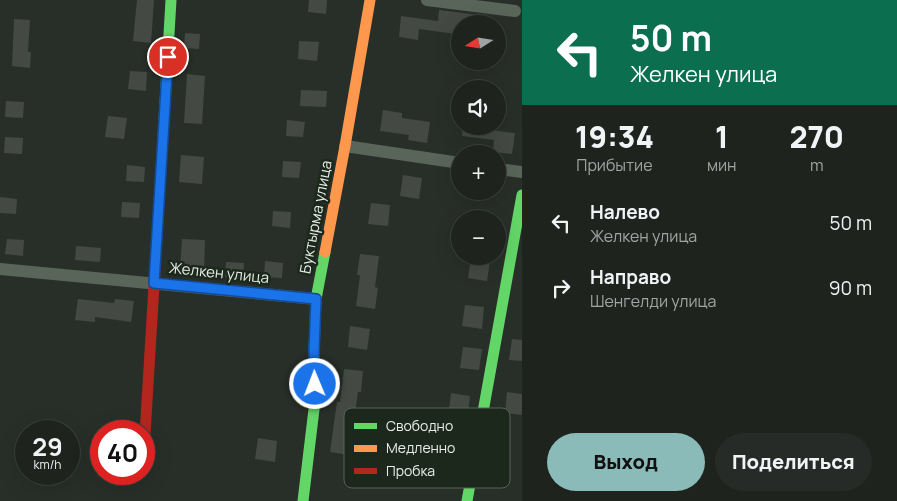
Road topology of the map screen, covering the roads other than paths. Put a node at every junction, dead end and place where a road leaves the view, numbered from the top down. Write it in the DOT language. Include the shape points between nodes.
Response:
graph roads {
  1 [pos="171,0"];
  2 [pos="370,0"];
  3 [pos="427,0"];
  4 [pos="515,11"];
  5 [pos="345,146"];
  6 [pos="451,162"];
  7 [pos="506,169"];
  8 [pos="522,172"];
  9 [pos="522,195"];
  10 [pos="0,269"];
  11 [pos="154,283"];
  12 [pos="316,299"];
  13 [pos="484,408"];
  14 [pos="146,420"];
  15 [pos="469,488"];
  16 [pos="303,501"];
  17 [pos="467,501"];
  1 -- 11 [label="street"];
  2 -- 5 [label="street, Буктырма улица"];
  3 -- 4 [label="street"];
  5 -- 6 [label="street"];
  5 -- 12 [label="street, Буктырма улица"];
  7 -- 8 [label="street"];
  9 -- 13 [label="street"];
  10 -- 11 [label="street, Желкен улица"];
  11 -- 12 [label="street, Желкен улица"];
  11 -- 14 [label="street"];
  12 -- 16 [label="street, Буктырма улица" via="315,401"];
  15 -- 17 [label="street"];
}
